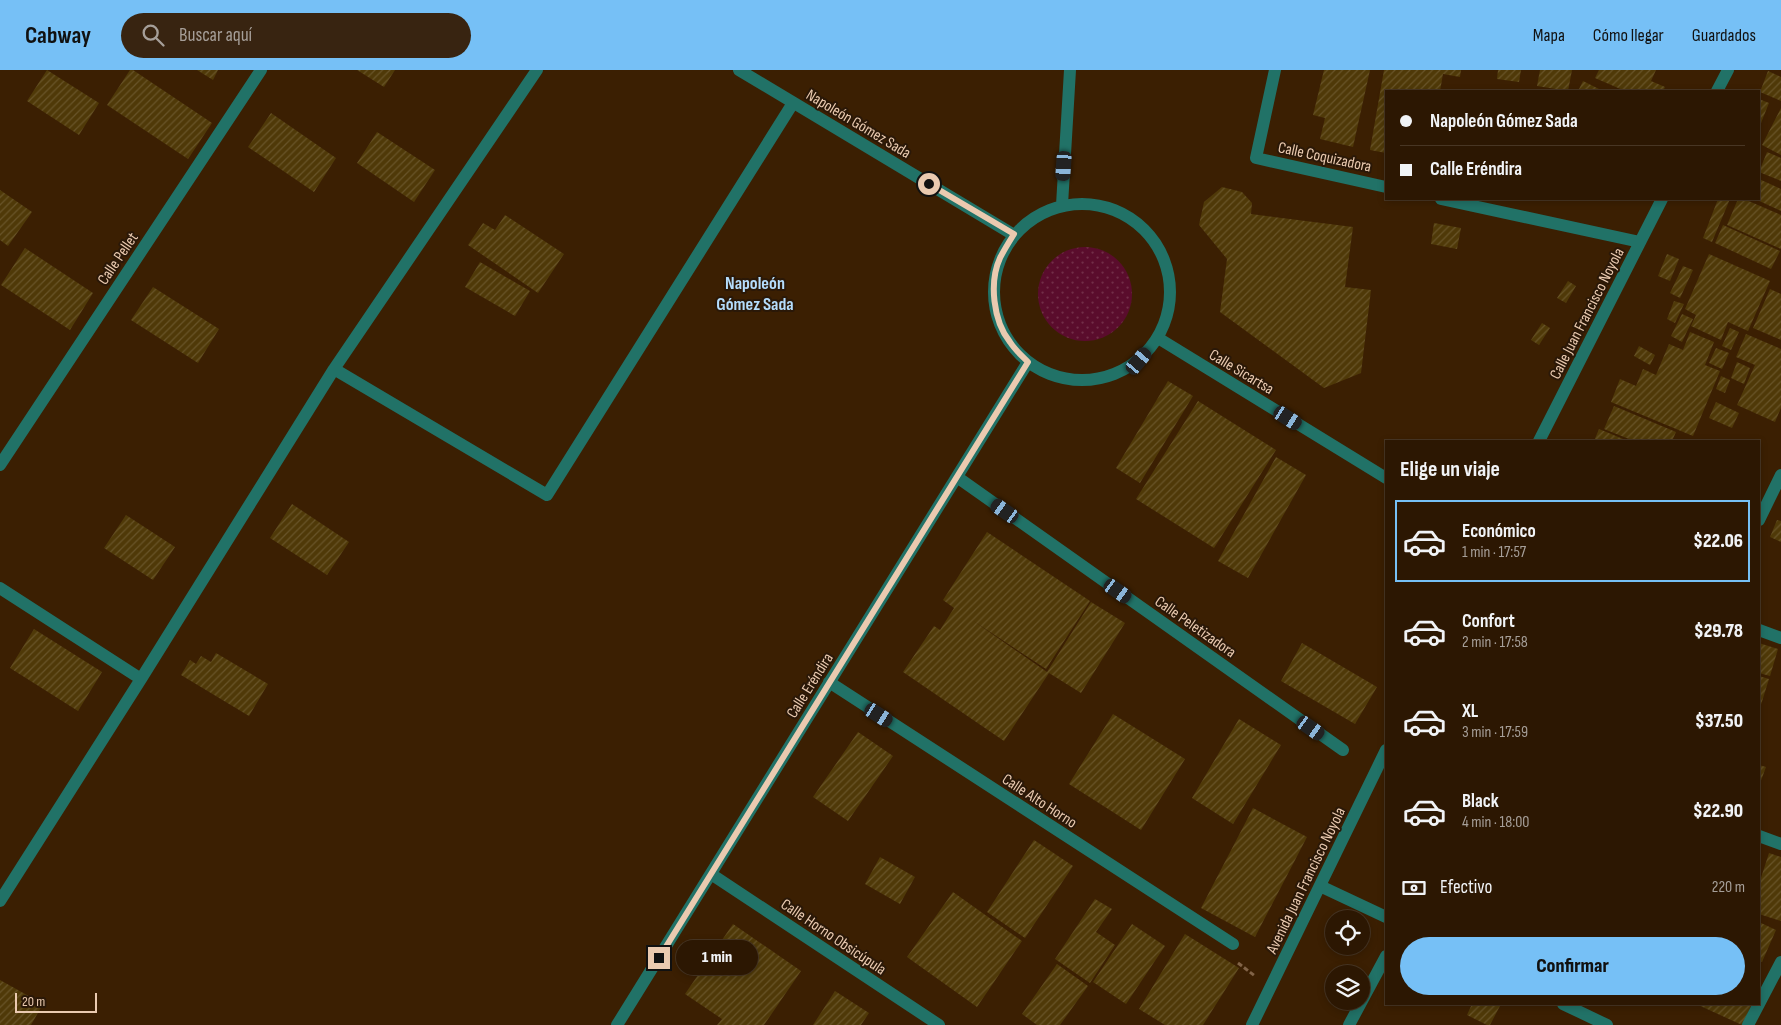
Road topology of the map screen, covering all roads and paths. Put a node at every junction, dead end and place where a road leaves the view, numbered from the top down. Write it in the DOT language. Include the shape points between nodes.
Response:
graph roads {
  1 [pos="261,70"];
  2 [pos="537,70"];
  3 [pos="739,70"];
  4 [pos="1070,70"];
  5 [pos="1275,70"];
  6 [pos="1728,70"];
  7 [pos="1718,90"];
  8 [pos="793,102"];
  9 [pos="1385,187"];
  10 [pos="1446,200"];
  11 [pos="1661,200"];
  12 [pos="1062,205"];
  13 [pos="1014,234"];
  14 [pos="1640,242"];
  15 [pos="1158,338"];
  16 [pos="1028,362"];
  17 [pos="334,369"];
  18 [pos="1540,440"];
  19 [pos="0,465"];
  20 [pos="1781,475"];
  21 [pos="957,477"];
  22 [pos="1385,477"];
  23 [pos="1760,518"];
  24 [pos="0,588"];
  25 [pos="1760,630"];
  26 [pos="1781,638"];
  27 [pos="141,679"];
  28 [pos="829,682"];
  29 [pos="1343,750"];
  30 [pos="1385,752"];
  31 [pos="1760,836"];
  32 [pos="1781,844"];
  33 [pos="711,874"];
  34 [pos="1320,886"];
  35 [pos="0,901"];
  36 [pos="1385,917"];
  37 [pos="1233,944"];
  38 [pos="1385,958"];
  39 [pos="1781,962"];
  40 [pos="1760,1002"];
  41 [pos="1568,1005"];
  42 [pos="1758,1005"];
  43 [pos="1581,1008"];
  44 [pos="617,1025"];
  45 [pos="939,1025"];
  46 [pos="1252,1025"];
  47 [pos="1349,1025"];
  48 [pos="1607,1025"];
  49 [pos="1748,1025"];
  1 -- 19 [label="street, Calle Pellet"];
  2 -- 17 [label="street"];
  3 -- 8 [label="street, Napoleón Gómez Sada"];
  4 -- 12 [label="street"];
  5 -- 9 [label="street, Calle Coquizadora" via="1256,158"];
  6 -- 7 [label="street"];
  8 -- 13 [label="street, Napoleón Gómez Sada"];
  8 -- 17 [label="street" via="547,495"];
  10 -- 14 [label="street"];
  11 -- 14 [label="street, Calle Juan Francisco Noyola"];
  12 -- 13 [label="street" via="1035,216"];
  12 -- 15 [label="street" via="1091,202 1120,211 1145,228 1162,252 1171,281 1169,311"];
  13 -- 16 [label="street" via="1000,259 993,287 996,315 1009,342"];
  14 -- 18 [label="street, Calle Juan Francisco Noyola"];
  15 -- 16 [label="street" via="1139,361 1113,376 1084,381 1054,377"];
  15 -- 22 [label="street, Calle Sicartsa"];
  16 -- 21 [label="street, Calle Eréndira"];
  17 -- 27 [label="street"];
  20 -- 23 [label="street"];
  21 -- 28 [label="street, Calle Eréndira"];
  21 -- 29 [label="street, Calle Peletizadora"];
  24 -- 27 [label="street"];
  25 -- 26 [label="street"];
  27 -- 35 [label="street"];
  28 -- 33 [label="street, Calle Eréndira"];
  28 -- 37 [label="street, Calle Alto Horno"];
  30 -- 34 [label="street, Avenida Juan Francisco Noyola"];
  31 -- 32 [label="street"];
  33 -- 44 [label="street, Calle Eréndira"];
  33 -- 45 [label="street, Calle Horno Obsicúpula"];
  34 -- 36 [label="street"];
  34 -- 46 [label="street, Avenida Juan Francisco Noyola"];
  38 -- 47 [label="street"];
  39 -- 40 [label="street"];
  41 -- 43 [label="street"];
  42 -- 49 [label="street"];
  43 -- 48 [label="street"];
}
